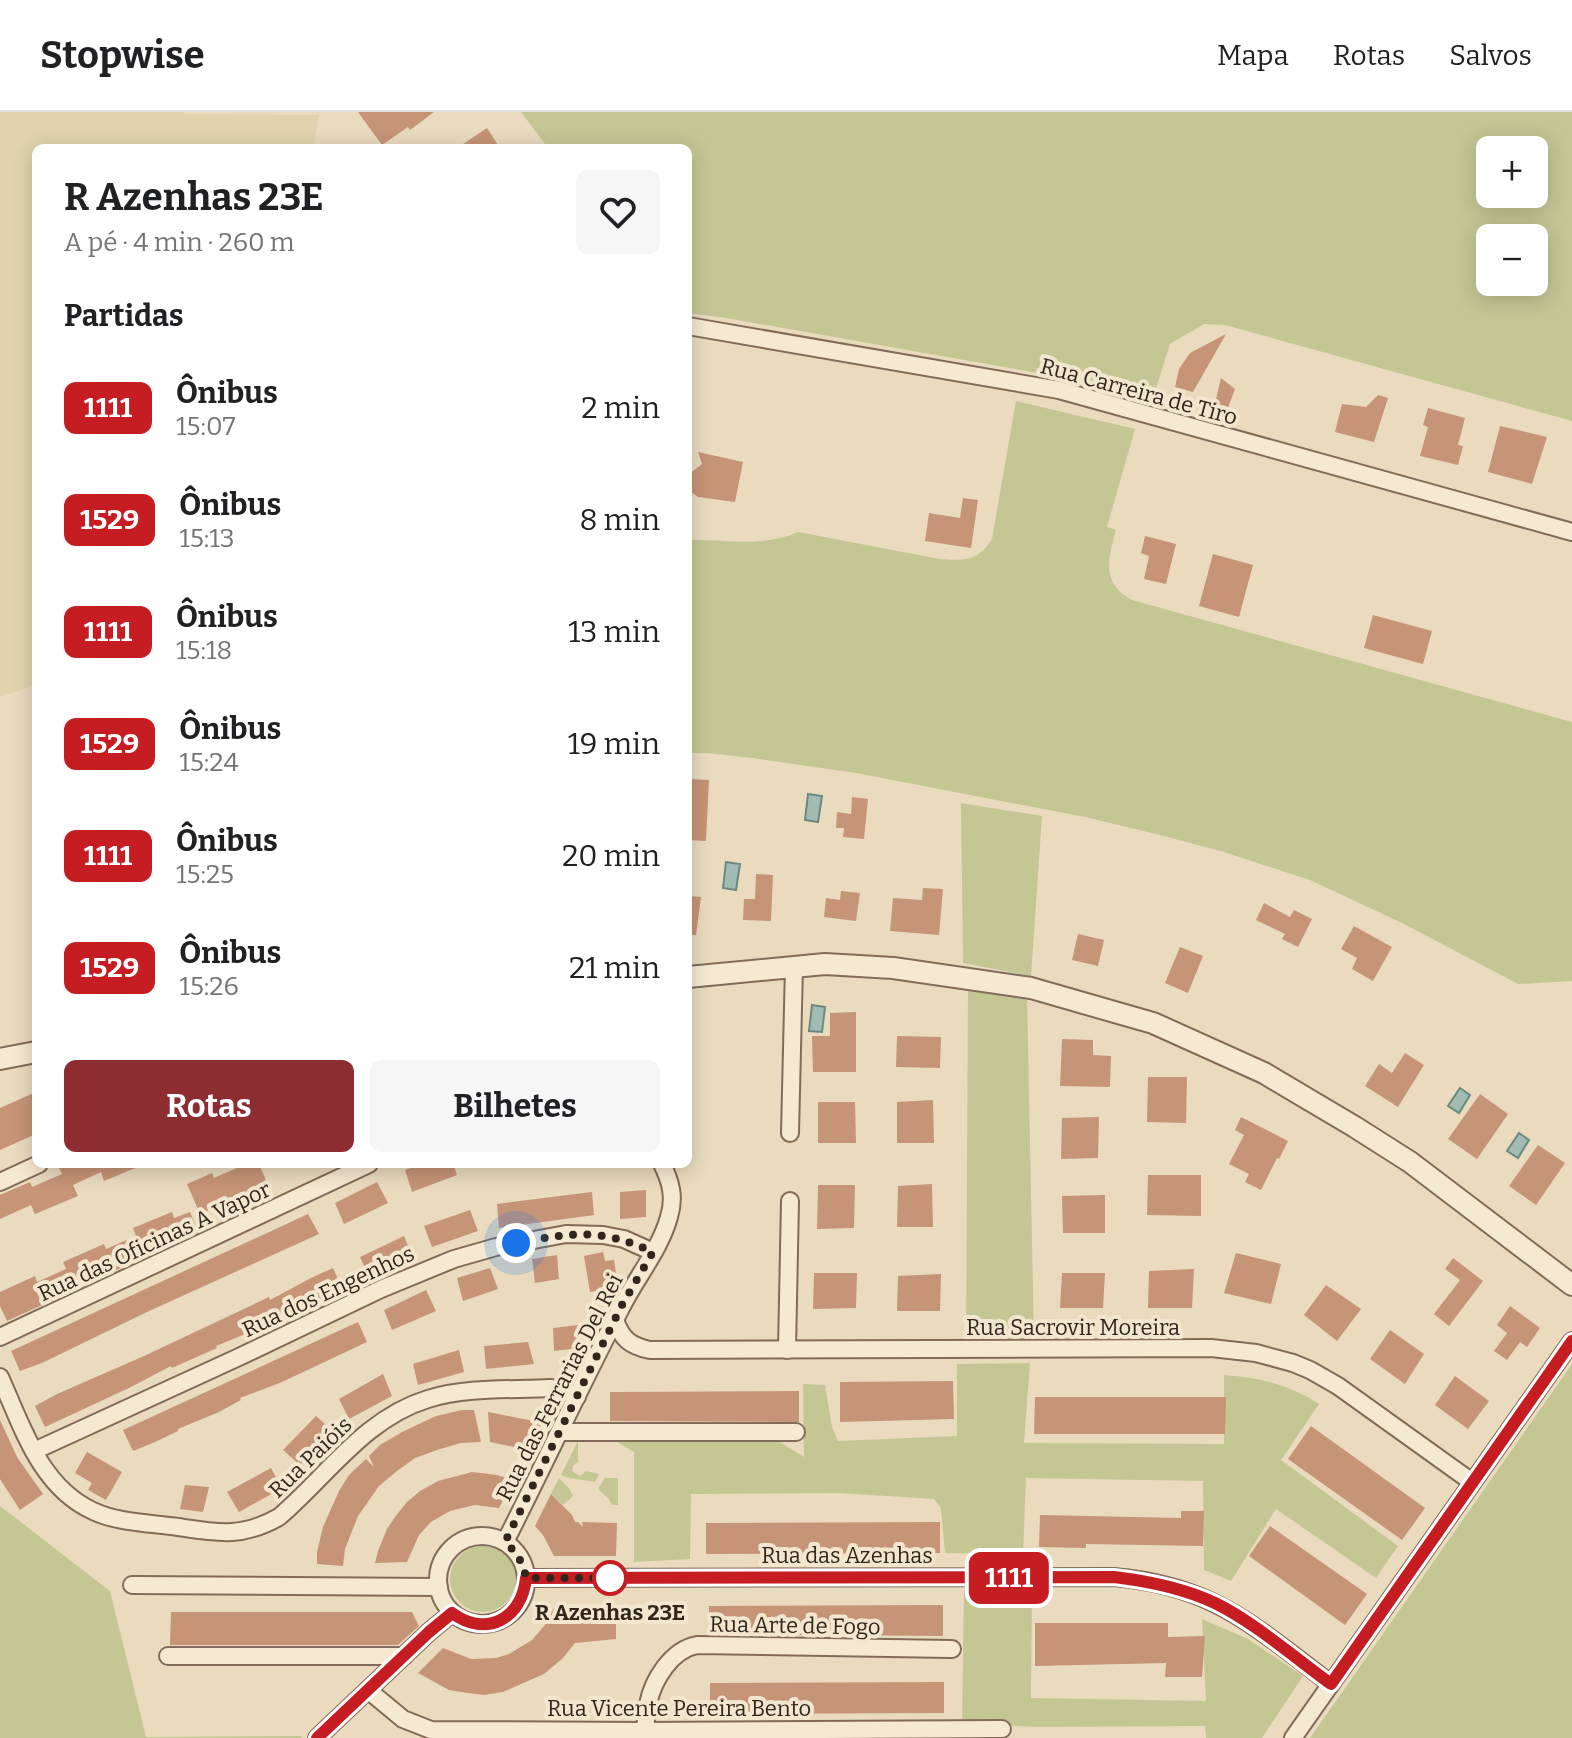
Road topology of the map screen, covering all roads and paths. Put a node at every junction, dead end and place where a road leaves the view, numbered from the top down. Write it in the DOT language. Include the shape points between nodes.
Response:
graph roads {
  1 [pos="692,327"];
  2 [pos="1572,532"];
  3 [pos="794,966"];
  4 [pos="692,977"];
  5 [pos="32,1053"];
  6 [pos="0,1059"];
  7 [pos="790,1133"];
  8 [pos="32,1167"];
  9 [pos="360,1168"];
  10 [pos="664,1168"];
  11 [pos="0,1182"];
  12 [pos="790,1201"];
  13 [pos="653,1252"];
  14 [pos="1572,1285"];
  15 [pos="615,1320"];
  16 [pos="0,1337"];
  17 [pos="1572,1341"];
  18 [pos="635,1347"];
  19 [pos="787,1350"];
  20 [pos="595,1360"];
  21 [pos="0,1377"];
  22 [pos="577,1397"];
  23 [pos="560,1432"];
  24 [pos="796,1432"];
  25 [pos="34,1451"];
  26 [pos="1472,1482"];
  27 [pos="505,1542"];
  28 [pos="526,1578"];
  29 [pos="132,1585"];
  30 [pos="439,1587"];
  31 [pos="452,1613"];
  32 [pos="952,1649"];
  33 [pos="168,1656"];
  34 [pos="404,1656"];
  35 [pos="1331,1684"];
  36 [pos="368,1690"];
  37 [pos="1002,1729"];
  38 [pos="645,1731"];
  39 [pos="317,1738"];
  40 [pos="1293,1738"];
  1 -- 2 [label="street, Rua Carreira de Tiro" via="1059,390"];
  3 -- 4 [label="street"];
  3 -- 7 [label="street"];
  3 -- 14 [label="street" via="880,966 1008,984 1054,993 1181,1034 1264,1073 1410,1162"];
  5 -- 6 [label="street"];
  8 -- 11 [label="street"];
  9 -- 16 [label="street, Rua das Oficinas A Vapor"];
  10 -- 13 [label="street" via="672,1206"];
  12 -- 19 [label="street"];
  13 -- 15 [label="street, Rua das Ferrarias Del Rei"];
  13 -- 25 [label="street, Rua dos Engenhos" via="624,1239 577,1233 454,1259"];
  15 -- 18 [label="street"];
  15 -- 20 [label="street, Rua das Ferrarias Del Rei"];
  17 -- 26 [label="street"];
  18 -- 19 [label="street, Rua Sacrovir Moreira"];
  18 -- 20 [label="street, Rua Sacrovir Moreira"];
  19 -- 26 [label="street, Rua Sacrovir Moreira" via="1211,1348 1256,1353 1293,1363 1331,1382"];
  20 -- 22 [label="street, Rua das Ferrarias Del Rei"];
  21 -- 25 [label="street, Rua Paióis"];
  22 -- 23 [label="street, Rua das Ferrarias Del Rei"];
  22 -- 25 [label="street, Rua Paióis" via="550,1388 469,1392 420,1402 371,1429 279,1517 246,1531 214,1532 92,1511 58,1487"];
  23 -- 24 [label="street"];
  23 -- 27 [label="street, Rua das Ferrarias Del Rei"];
  26 -- 35 [label="street"];
  27 -- 28 [label="street" via="518,1554"];
  27 -- 30 [label="street" via="473,1537 453,1547 441,1565"];
  28 -- 31 [label="street" via="521,1602 504,1619 480,1624"];
  28 -- 35 [label="street, Rua das Azenhas" via="1134,1579 1217,1604"];
  29 -- 30 [label="street"];
  30 -- 31 [label="street"];
  31 -- 34 [label="street"];
  32 -- 38 [label="street, Rua Arte de Fogo" via="686,1647 658,1679"];
  33 -- 34 [label="street"];
  34 -- 36 [label="street"];
  35 -- 40 [label="street"];
  36 -- 38 [label="street, Rua Vicente Pereira Bento" via="403,1719 431,1730"];
  36 -- 39 [label="street"];
  37 -- 38 [label="street, Rua Vicente Pereira Bento"];
}
